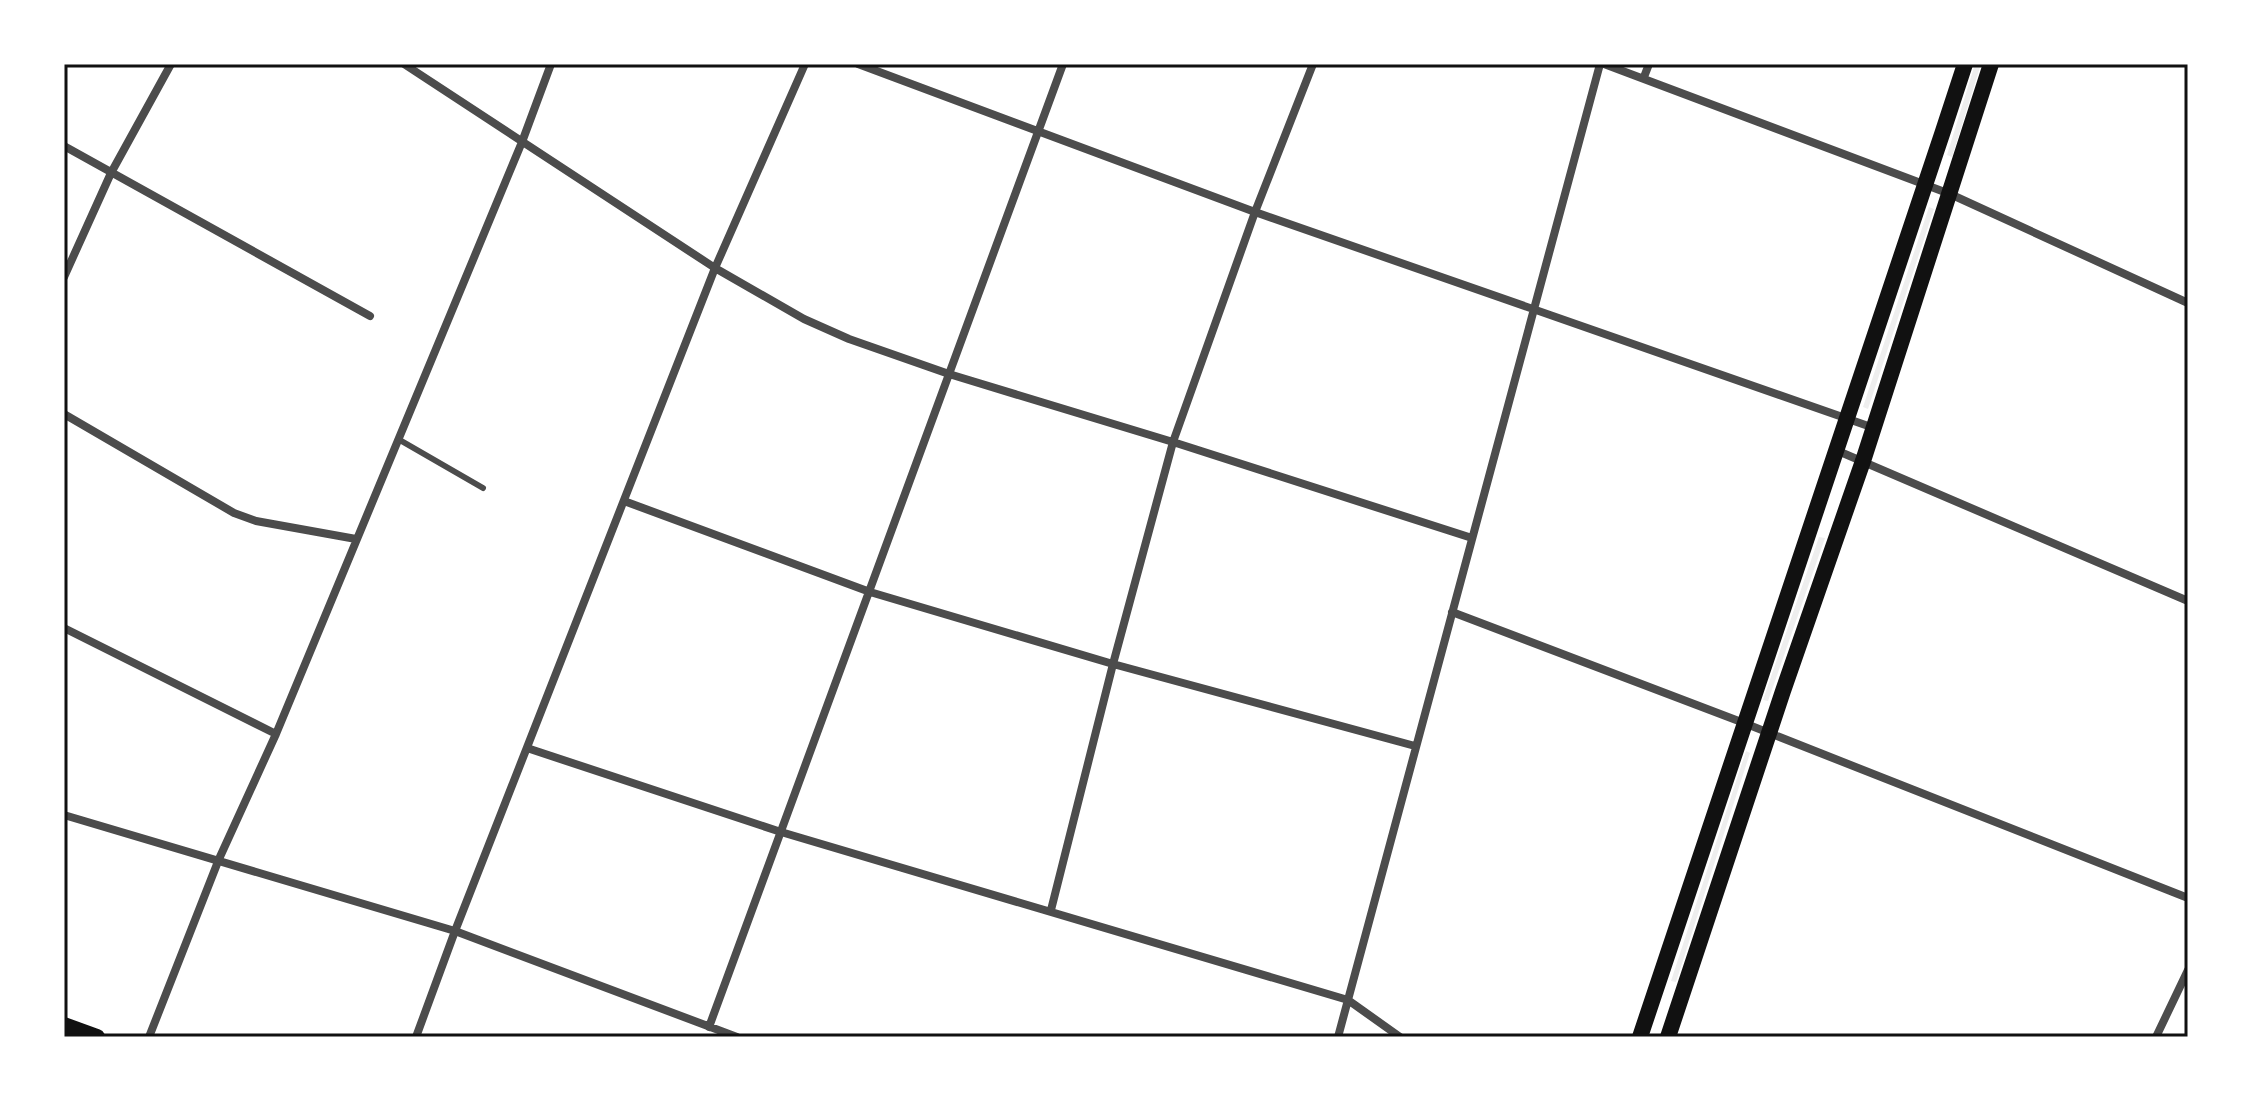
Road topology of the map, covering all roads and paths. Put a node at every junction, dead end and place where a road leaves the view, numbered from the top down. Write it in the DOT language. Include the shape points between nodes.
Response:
graph roads {
  1 [pos="171,64"];
  2 [pos="404,64"];
  3 [pos="551,64"];
  4 [pos="805,64"];
  5 [pos="858,64"];
  6 [pos="1063,64"];
  7 [pos="1313,64"];
  8 [pos="1602,64"];
  9 [pos="1649,64"];
  10 [pos="1965,64"];
  11 [pos="1991,64"];
  12 [pos="1644,77"];
  13 [pos="1038,131"];
  14 [pos="522,142"];
  15 [pos="64,146"];
  16 [pos="111,173"];
  17 [pos="1925,185"];
  18 [pos="1950,194"];
  19 [pos="1255,212"];
  20 [pos="715,268"];
  21 [pos="64,277"];
  22 [pos="2188,303"];
  23 [pos="1534,308"];
  24 [pos="370,316"];
  25 [pos="949,374"];
  26 [pos="64,414"];
  27 [pos="1849,418"];
  28 [pos="1874,428"];
  29 [pos="398,439"];
  30 [pos="1173,442"];
  31 [pos="1838,451"];
  32 [pos="1863,461"];
  33 [pos="483,488"];
  34 [pos="624,501"];
  35 [pos="1814,521"];
  36 [pos="1839,530"];
  37 [pos="1472,538"];
  38 [pos="356,539"];
  39 [pos="870,592"];
  40 [pos="2188,601"];
  41 [pos="1452,612"];
  42 [pos="64,628"];
  43 [pos="1113,664"];
  44 [pos="1744,723"];
  45 [pos="1769,733"];
  46 [pos="276,734"];
  47 [pos="1415,746"];
  48 [pos="527,748"];
  49 [pos="64,815"];
  50 [pos="781,832"];
  51 [pos="219,859"];
  52 [pos="2188,898"];
  53 [pos="1051,910"];
  54 [pos="455,931"];
  55 [pos="2188,970"];
  56 [pos="1348,1000"];
  57 [pos="1647,1016"];
  58 [pos="64,1025"];
  59 [pos="709,1027"];
  60 [pos="1670,1031"];
  61 [pos="97,1037"];
  62 [pos="149,1037"];
  63 [pos="416,1037"];
  64 [pos="737,1037"];
  65 [pos="1338,1037"];
  66 [pos="1400,1037"];
  67 [pos="1640,1037"];
  68 [pos="2156,1037"];
  1 -- 16 [label="street"];
  2 -- 14 [label="street"];
  3 -- 14 [label="street"];
  4 -- 20 [label="street"];
  5 -- 13 [label="street"];
  6 -- 13 [label="street"];
  7 -- 19 [label="street"];
  8 -- 12 [label="street"];
  8 -- 23 [label="street"];
  9 -- 12 [label="street"];
  10 -- 17 [label="main road"];
  11 -- 18 [label="main road"];
  12 -- 17 [label="street"];
  13 -- 19 [label="street"];
  13 -- 25 [label="street"];
  14 -- 20 [label="street"];
  14 -- 29 [label="street"];
  15 -- 16 [label="street"];
  16 -- 21 [label="street"];
  16 -- 24 [label="street"];
  17 -- 18 [label="street"];
  17 -- 27 [label="main road"];
  18 -- 22 [label="street"];
  18 -- 28 [label="main road"];
  19 -- 23 [label="street"];
  19 -- 30 [label="street"];
  20 -- 25 [label="street" via="804,319"];
  20 -- 34 [label="street"];
  23 -- 27 [label="street"];
  23 -- 37 [label="street"];
  25 -- 30 [label="street"];
  25 -- 39 [label="street"];
  26 -- 38 [label="street" via="234,513"];
  27 -- 28 [label="street"];
  27 -- 31 [label="main road"];
  28 -- 32 [label="main road"];
  29 -- 33 [label="lane"];
  29 -- 38 [label="street"];
  30 -- 37 [label="street"];
  30 -- 43 [label="street"];
  31 -- 32 [label="street"];
  31 -- 35 [label="main road"];
  32 -- 36 [label="main road"];
  32 -- 40 [label="street"];
  34 -- 39 [label="street"];
  34 -- 48 [label="street"];
  35 -- 36 [label="main road"];
  35 -- 44 [label="main road"];
  36 -- 45 [label="main road"];
  37 -- 41 [label="street"];
  38 -- 46 [label="street"];
  39 -- 43 [label="street"];
  39 -- 50 [label="street"];
  41 -- 44 [label="street"];
  41 -- 47 [label="street"];
  42 -- 46 [label="street"];
  43 -- 47 [label="street"];
  43 -- 53 [label="street"];
  44 -- 45 [label="street"];
  44 -- 57 [label="main road"];
  45 -- 52 [label="street"];
  45 -- 60 [label="main road"];
  46 -- 51 [label="street"];
  47 -- 56 [label="street"];
  48 -- 50 [label="street"];
  48 -- 54 [label="street"];
  49 -- 51 [label="street"];
  50 -- 53 [label="street"];
  50 -- 59 [label="street"];
  51 -- 54 [label="street"];
  51 -- 62 [label="street"];
  53 -- 56 [label="street"];
  54 -- 59 [label="street"];
  54 -- 63 [label="street"];
  55 -- 68 [label="street"];
  56 -- 65 [label="street"];
  56 -- 66 [label="street"];
  57 -- 60 [label="main road"];
  57 -- 67 [label="main road"];
  58 -- 61 [label="main road"];
  59 -- 64 [label="street"];
}
